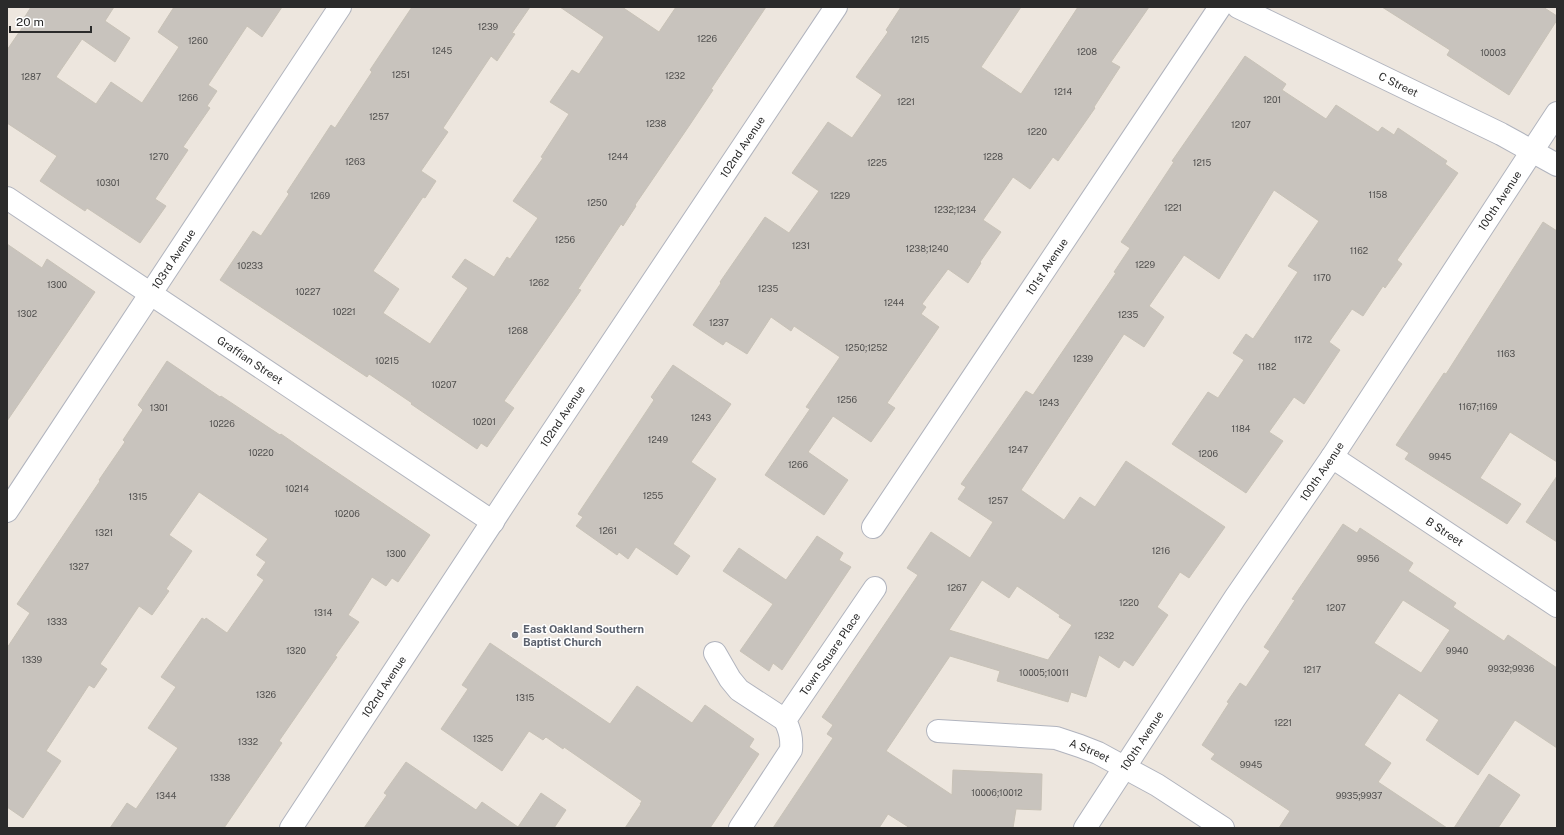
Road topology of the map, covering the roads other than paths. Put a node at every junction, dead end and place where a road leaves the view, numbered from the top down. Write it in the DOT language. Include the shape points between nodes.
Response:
graph roads {
  1 [pos="340,7"];
  2 [pos="836,7"];
  3 [pos="1220,7"];
  4 [pos="1238,7"];
  5 [pos="1557,113"];
  6 [pos="1532,151"];
  7 [pos="1557,165"];
  8 [pos="7,198"];
  9 [pos="151,294"];
  10 [pos="1332,457"];
  11 [pos="7,511"];
  12 [pos="494,522"];
  13 [pos="873,527"];
  14 [pos="875,588"];
  15 [pos="1557,606"];
  16 [pos="715,654"];
  17 [pos="784,720"];
  18 [pos="938,731"];
  19 [pos="1124,768"];
  20 [pos="291,828"];
  21 [pos="740,828"];
  22 [pos="1085,828"];
  23 [pos="1223,828"];
  1 -- 9 [label="street, 103rd Avenue"];
  2 -- 12 [label="street, 102nd Avenue"];
  3 -- 13 [label="street, 101st Avenue"];
  4 -- 6 [label="street, C Street"];
  5 -- 6 [label="street, 100th Avenue"];
  6 -- 7 [label="street, C Street"];
  6 -- 10 [label="street, 100th Avenue"];
  8 -- 9 [label="street, Graffian Street"];
  9 -- 11 [label="street, 103rd Avenue"];
  9 -- 12 [label="street, Graffian Street"];
  10 -- 15 [label="street, B Street"];
  10 -- 19 [label="street, 100th Avenue" via="1235,598"];
  12 -- 20 [label="street, 102nd Avenue"];
  14 -- 17 [label="street, Town Square Place"];
  16 -- 17 [label="street" via="739,690"];
  17 -- 21 [label="street" via="790,729 791,750"];
  18 -- 19 [label="street, A Street" via="1056,738 1098,753"];
  19 -- 22 [label="street, 100th Avenue"];
  19 -- 23 [label="street, A Street"];
}
